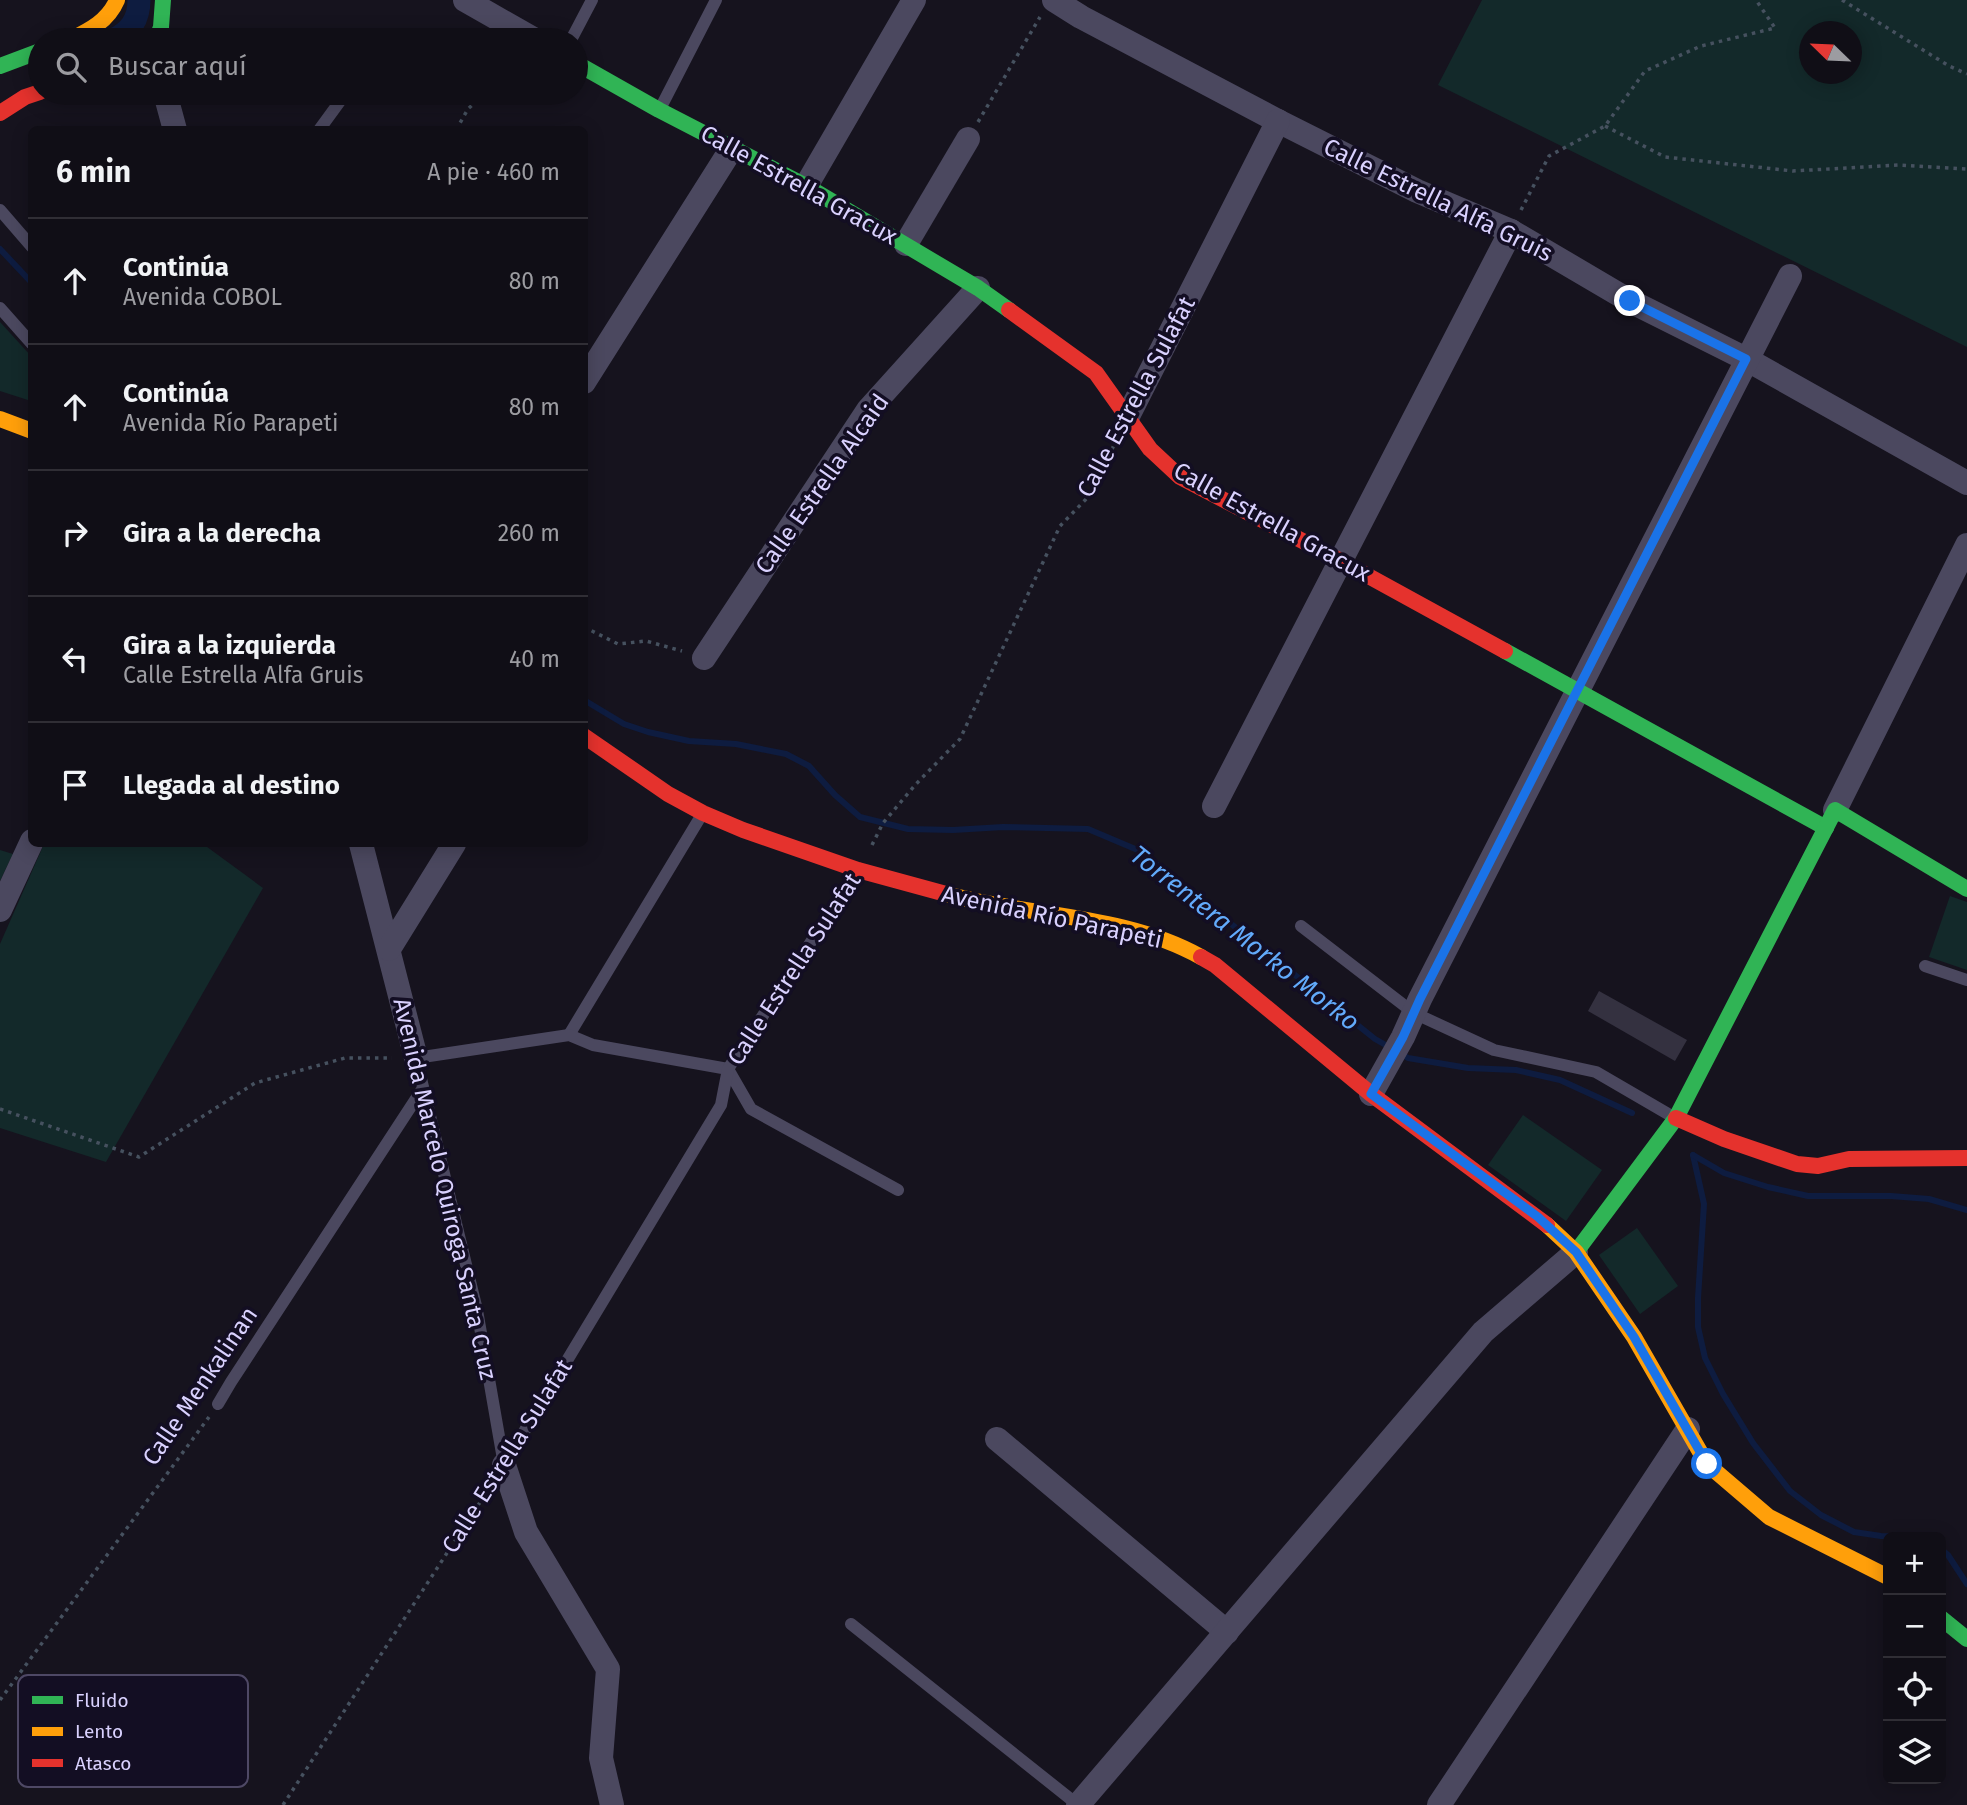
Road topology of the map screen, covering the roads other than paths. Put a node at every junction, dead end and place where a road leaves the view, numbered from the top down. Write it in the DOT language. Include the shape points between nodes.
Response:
graph roads {
  1 [pos="117,0"];
  2 [pos="163,0"];
  3 [pos="465,0"];
  4 [pos="592,0"];
  5 [pos="716,0"];
  6 [pos="914,0"];
  7 [pos="1049,6"];
  8 [pos="94,28"];
  9 [pos="161,28"];
  10 [pos="515,28"];
  11 [pos="577,28"];
  12 [pos="28,56"];
  13 [pos="0,66"];
  14 [pos="588,70"];
  15 [pos="28,96"];
  16 [pos="168,105"];
  17 [pos="337,105"];
  18 [pos="659,110"];
  19 [pos="0,113"];
  20 [pos="1278,121"];
  21 [pos="174,126"];
  22 [pos="322,126"];
  23 [pos="968,139"];
  24 [pos="732,148"];
  25 [pos="806,186"];
  26 [pos="0,210"];
  27 [pos="1511,231"];
  28 [pos="28,242"];
  29 [pos="906,244"];
  30 [pos="1790,276"];
  31 [pos="978,288"];
  32 [pos="0,308"];
  33 [pos="28,340"];
  34 [pos="1746,359"];
  35 [pos="588,376"];
  36 [pos="1127,418"];
  37 [pos="0,419"];
  38 [pos="28,430"];
  39 [pos="1967,483"];
  40 [pos="1967,545"];
  41 [pos="1340,561"];
  42 [pos="704,658"];
  43 [pos="1578,690"];
  44 [pos="588,739"];
  45 [pos="1214,806"];
  46 [pos="703,813"];
  47 [pos="1830,819"];
  48 [pos="29,847"];
  49 [pos="362,847"];
  50 [pos="452,847"];
  51 [pos="858,870"];
  52 [pos="1967,889"];
  53 [pos="0,910"];
  54 [pos="1301,926"];
  55 [pos="389,949"];
  56 [pos="1925,966"];
  57 [pos="1967,980"];
  58 [pos="1414,1013"];
  59 [pos="569,1035"];
  60 [pos="416,1058"];
  61 [pos="728,1069"];
  62 [pos="423,1088"];
  63 [pos="1371,1094"];
  64 [pos="1676,1118"];
  65 [pos="1967,1158"];
  66 [pos="898,1190"];
  67 [pos="1576,1252"];
  68 [pos="218,1404"];
  69 [pos="1688,1429"];
  70 [pos="997,1439"];
  71 [pos="504,1465"];
  72 [pos="1883,1574"];
  73 [pos="1946,1622"];
  74 [pos="851,1624"];
  75 [pos="1227,1632"];
  76 [pos="1967,1639"];
  77 [pos="612,1805"];
  78 [pos="1078,1805"];
  79 [pos="1440,1805"];
  1 -- 8 [label="street" via="107,18"];
  2 -- 9 [label="street"];
  3 -- 10 [label="street"];
  4 -- 11 [label="lane"];
  5 -- 18 [label="lane"];
  6 -- 25 [label="street"];
  7 -- 20 [label="street, Calle Estrella Alfa Gruis" via="1081,17"];
  12 -- 13 [label="street"];
  14 -- 18 [label="street, Calle Estrella Gracux"];
  15 -- 19 [label="street"];
  16 -- 21 [label="street"];
  17 -- 22 [label="lane"];
  18 -- 24 [label="street, Calle Estrella Gracux"];
  20 -- 27 [label="street, Calle Estrella Alfa Gruis" via="1418,191"];
  20 -- 36 [label="street, Calle Estrella Sulafat"];
  23 -- 29 [label="street"];
  24 -- 25 [label="street, Calle Estrella Gracux"];
  24 -- 35 [label="street"];
  25 -- 29 [label="street, Calle Estrella Gracux"];
  26 -- 28 [label="lane"];
  27 -- 34 [label="street, Calle Estrella Alfa Gruis" via="1630,301"];
  27 -- 41 [label="street"];
  29 -- 31 [label="street, Calle Estrella Gracux"];
  30 -- 34 [label="street"];
  31 -- 36 [label="street, Calle Estrella Gracux" via="1096,373"];
  31 -- 42 [label="street, Calle Estrella Alcaid" via="868,410"];
  32 -- 33 [label="lane"];
  34 -- 39 [label="street, Calle Estrella Alfa Gruis"];
  34 -- 43 [label="street"];
  36 -- 41 [label="street, Calle Estrella Gracux" via="1150,449 1180,477"];
  37 -- 38 [label="street"];
  40 -- 47 [label="street"];
  41 -- 43 [label="street, Calle Estrella Gracux"];
  41 -- 45 [label="street"];
  43 -- 47 [label="street, Calle Estrella Gracux"];
  43 -- 58 [label="street"];
  44 -- 46 [label="street, Avenida Río Parapeti"];
  46 -- 51 [label="street, Avenida Río Parapeti"];
  46 -- 59 [label="lane"];
  47 -- 52 [label="street, Calle Estrella Gracux"];
  47 -- 64 [label="street"];
  48 -- 53 [label="street"];
  49 -- 55 [label="street, Avenida Marcelo Quiroga Santa Cruz"];
  50 -- 55 [label="street"];
  51 -- 61 [label="lane, Calle Estrella Sulafat"];
  51 -- 63 [label="street, Avenida Río Parapeti" via="956,897 1124,928 1183,947 1215,965"];
  54 -- 58 [label="lane"];
  55 -- 60 [label="street, Avenida Marcelo Quiroga Santa Cruz"];
  56 -- 57 [label="lane"];
  58 -- 63 [label="street"];
  58 -- 64 [label="lane" via="1494,1050 1596,1072"];
  59 -- 60 [label="lane"];
  59 -- 61 [label="lane" via="593,1045"];
  60 -- 62 [label="lane, Avenida Marcelo Quiroga Santa Cruz"];
  61 -- 66 [label="lane" via="751,1108"];
  61 -- 71 [label="lane, Calle Estrella Sulafat" via="721,1105"];
  62 -- 68 [label="lane, Calle Menkalinan"];
  62 -- 71 [label="lane, Avenida Marcelo Quiroga Santa Cruz" via="477,1310"];
  63 -- 67 [label="street, Avenida Río Parapeti" via="1538,1217"];
  64 -- 65 [label="street" via="1797,1164"];
  64 -- 67 [label="street"];
  67 -- 69 [label="street, Avenida Río Parapeti" via="1634,1337"];
  67 -- 75 [label="street" via="1483,1332"];
  69 -- 72 [label="street, Avenida Río Parapeti" via="1707,1464 1769,1517"];
  69 -- 79 [label="street"];
  70 -- 75 [label="street"];
  71 -- 77 [label="street, Avenida Marcelo Quiroga Santa Cruz" via="526,1532 608,1669 600,1758"];
  73 -- 76 [label="street"];
  74 -- 78 [label="lane"];
  75 -- 78 [label="street"];
}
